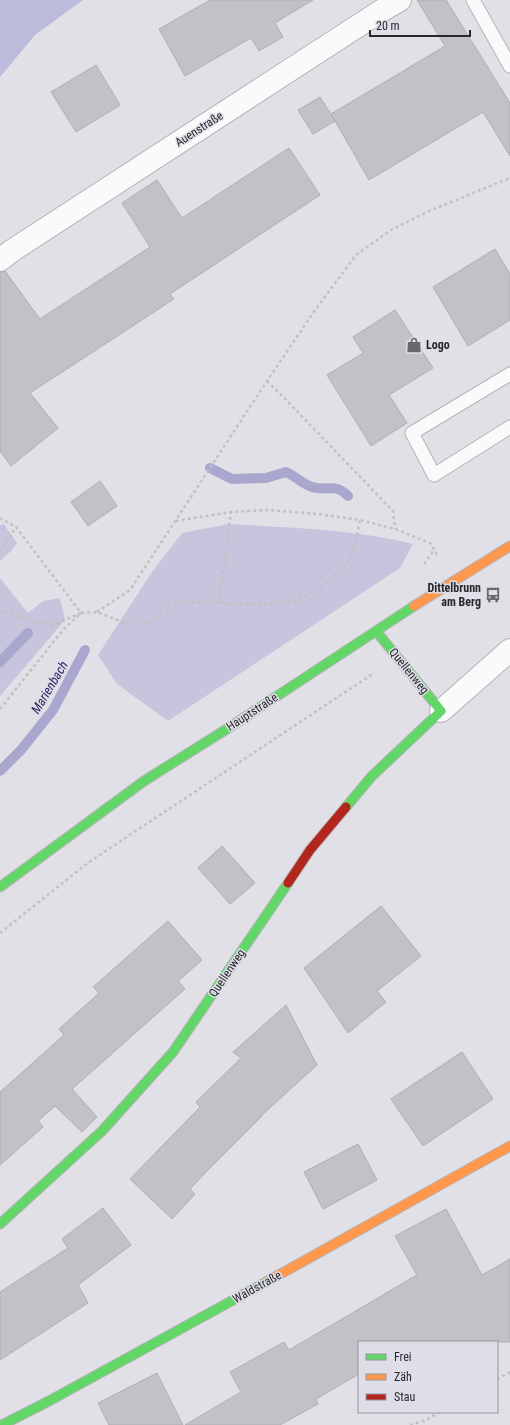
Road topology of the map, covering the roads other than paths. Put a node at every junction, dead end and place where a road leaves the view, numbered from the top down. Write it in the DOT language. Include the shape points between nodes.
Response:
graph roads {
  1 [pos="400,0"];
  2 [pos="473,0"];
  3 [pos="510,66"];
  4 [pos="0,260"];
  5 [pos="510,374"];
  6 [pos="510,428"];
  7 [pos="510,546"];
  8 [pos="376,630"];
  9 [pos="510,650"];
  10 [pos="442,711"];
  11 [pos="0,887"];
  12 [pos="510,1146"];
  13 [pos="0,1224"];
  14 [pos="2,1425"];
  1 -- 4 [label="street, Auenstraße"];
  2 -- 3 [label="lane"];
  5 -- 6 [label="lane" via="412,433 434,475"];
  7 -- 8 [label="street, Hauptstraße"];
  8 -- 10 [label="street, Quellenweg"];
  8 -- 11 [label="street, Hauptstraße" via="144,781"];
  9 -- 10 [label="street, Quellenweg"];
  10 -- 13 [label="street, Quellenweg" via="372,776 310,850 173,1052 102,1131"];
  12 -- 14 [label="street, Waldstraße"];
}
